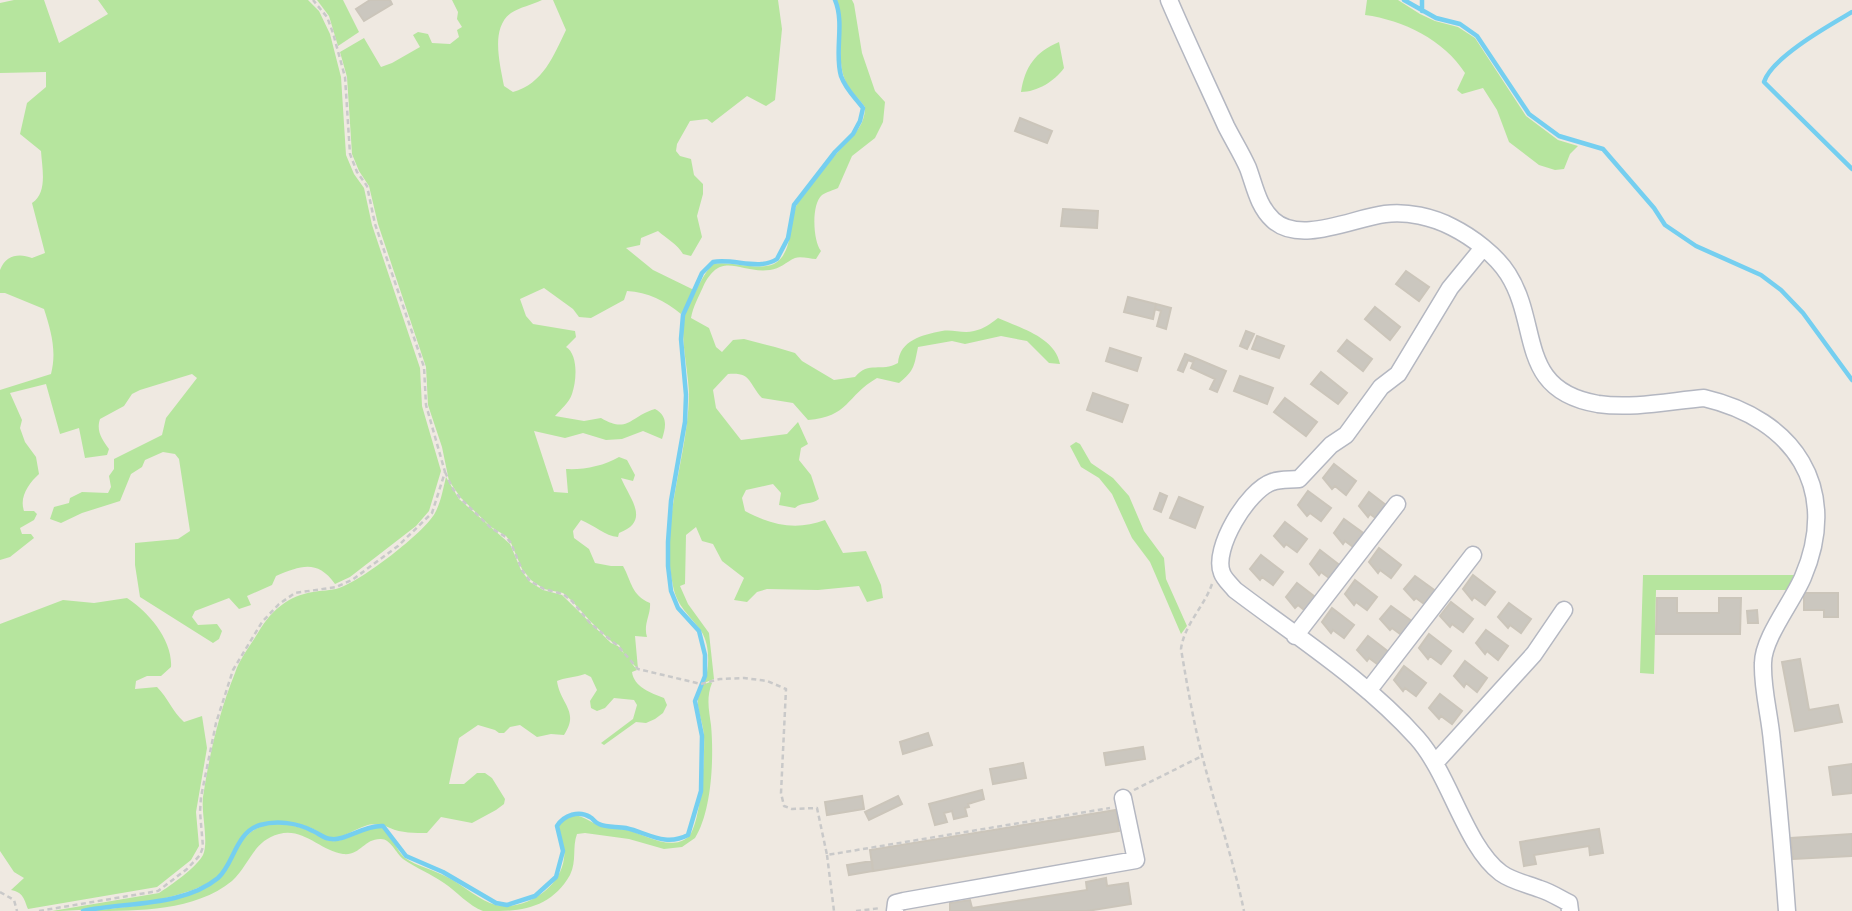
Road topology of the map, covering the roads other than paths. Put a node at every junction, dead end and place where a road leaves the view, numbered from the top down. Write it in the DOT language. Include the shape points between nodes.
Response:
graph roads {
  1 [pos="1169,0"];
  2 [pos="1482,249"];
  3 [pos="1397,504"];
  4 [pos="1473,555"];
  5 [pos="1564,610"];
  6 [pos="1296,636"];
  7 [pos="1368,691"];
  8 [pos="1435,763"];
  9 [pos="1124,798"];
  10 [pos="895,910"];
  11 [pos="1570,911"];
  12 [pos="1787,911"];
  1 -- 2 [label="street" via="1248,167 1261,205 1277,223 1296,231 1310,230 1401,213 1439,220"];
  2 -- 6 [label="street" via="1450,288 1398,374 1381,387 1346,435 1299,479 1272,481 1253,497 1229,530 1220,563 1222,575"];
  2 -- 12 [label="street" via="1508,273 1538,362 1555,386 1596,403 1704,398 1739,409 1791,447 1812,482 1816,517 1809,558 1766,645 1763,663"];
  3 -- 6 [label="street"];
  4 -- 7 [label="street"];
  5 -- 8 [label="street" via="1534,654"];
  6 -- 7 [label="street"];
  7 -- 8 [label="street" via="1404,724"];
  8 -- 11 [label="street" via="1488,861 1512,879 1569,904"];
  9 -- 10 [label="street" via="1136,860 904,901 896,903"];
}
